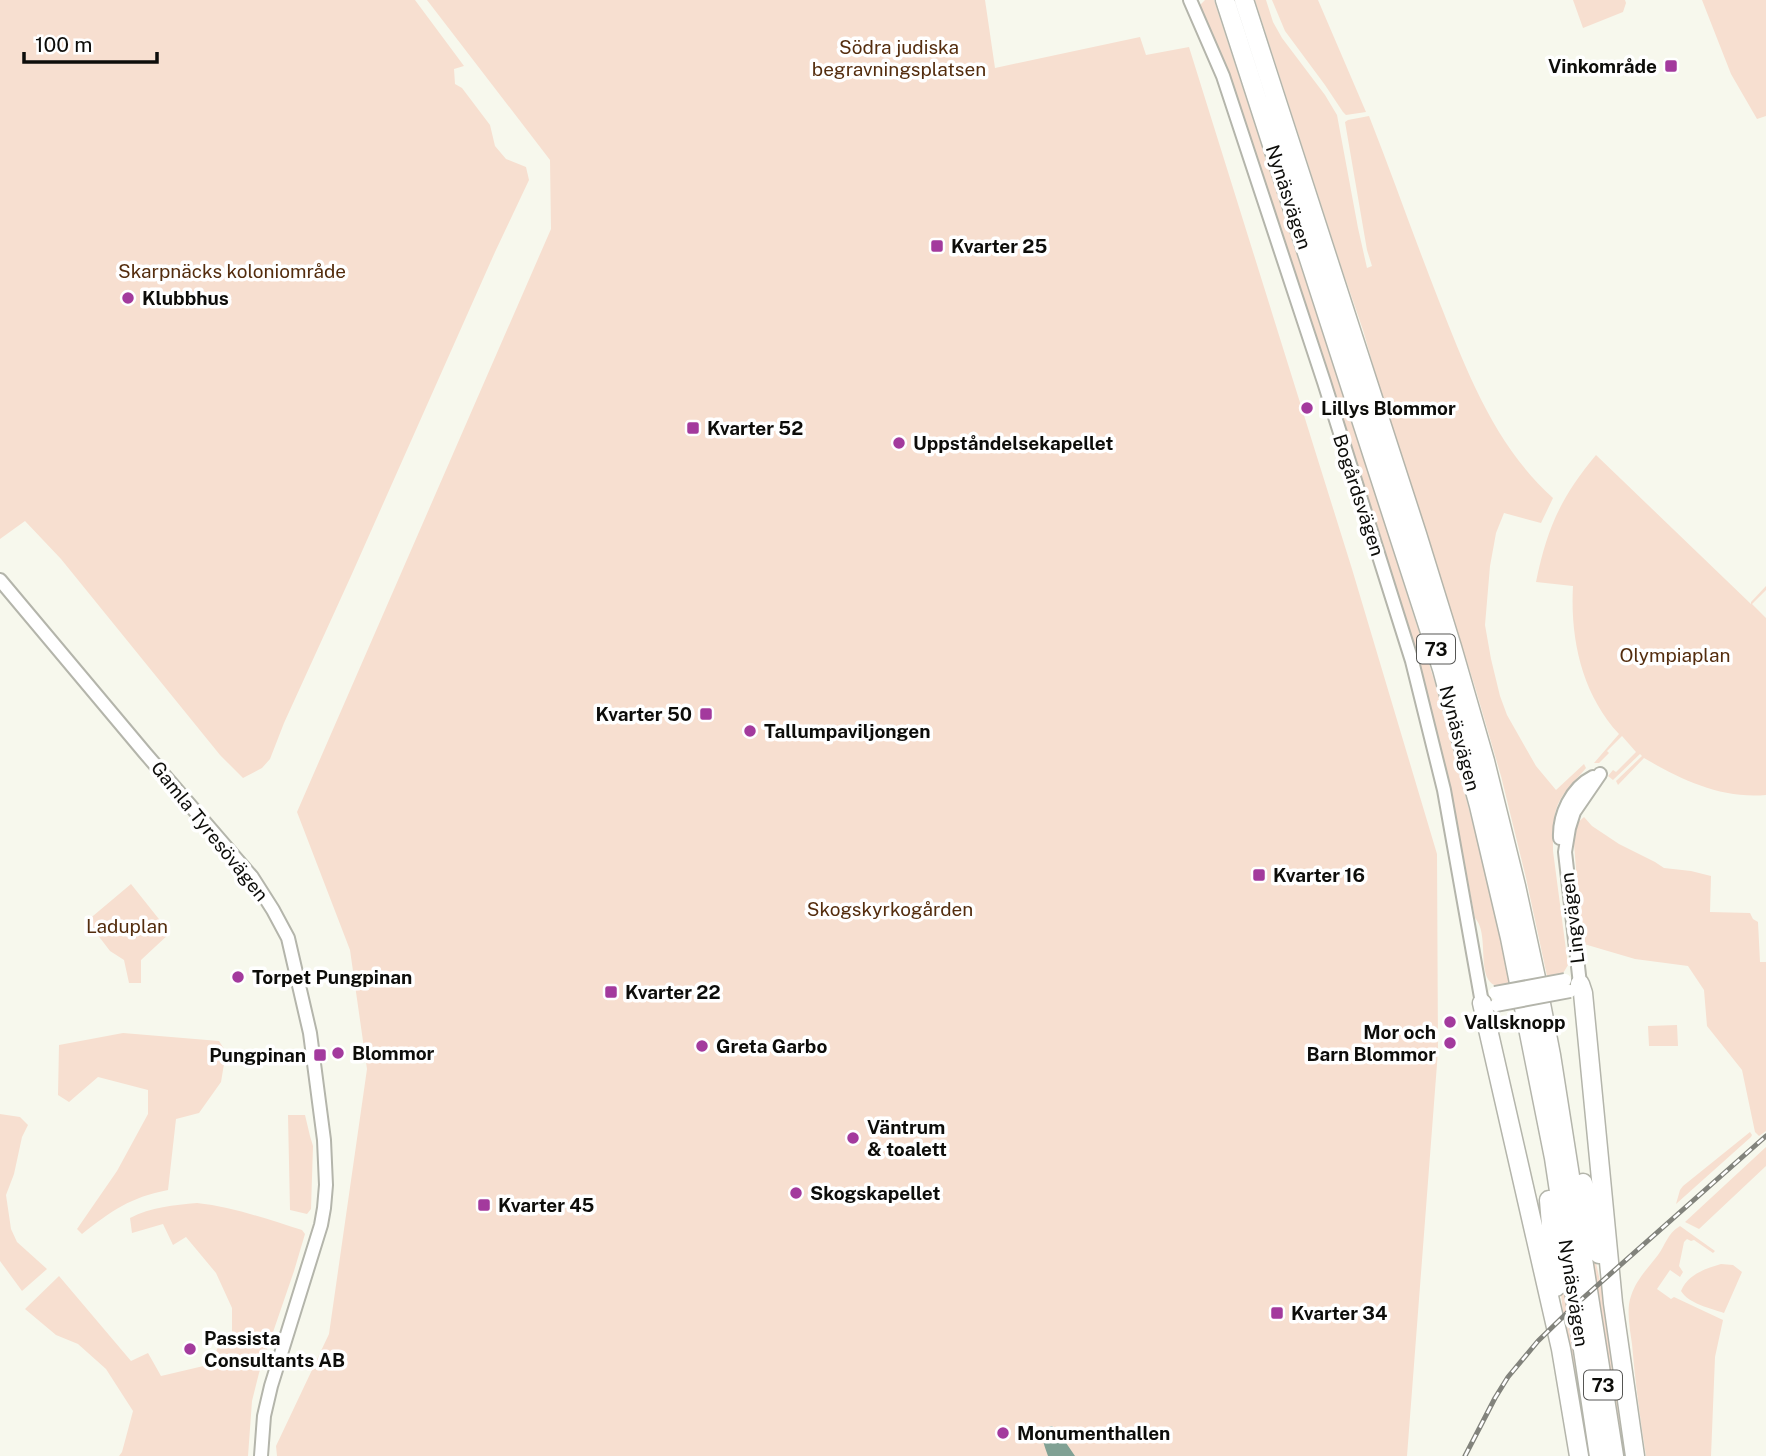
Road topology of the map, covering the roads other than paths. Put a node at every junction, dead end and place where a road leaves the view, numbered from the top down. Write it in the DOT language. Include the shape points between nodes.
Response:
graph roads {
  1 [pos="1190,0"];
  2 [pos="1225,0"];
  3 [pos="1244,0"];
  4 [pos="0,580"];
  5 [pos="1565,852"];
  6 [pos="1572,985"];
  7 [pos="1491,1000"];
  8 [pos="1529,1030"];
  9 [pos="1551,1055"];
  10 [pos="1616,1326"];
  11 [pos="1561,1349"];
  12 [pos="261,1456"];
  13 [pos="1578,1456"];
  14 [pos="1599,1456"];
  15 [pos="1614,1456"];
  16 [pos="1635,1456"];
  1 -- 7 [label="street, Bogårdsvägen" via="1223,76 1412,661"];
  2 -- 8 [label="highway, Nynäsvägen / 73" via="1442,669 1479,806"];
  3 -- 9 [label="highway, Nynäsvägen / 73" via="1456,659 1516,886"];
  4 -- 12 [label="street, Gamla Tyresövägen" via="252,877 288,938 310,1032 326,1185 321,1225 271,1386"];
  5 -- 5 [label="street, Lingvägen" via="1574,812 1600,774 1587,780 1564,810 1560,842"];
  5 -- 6 [label="street, Lingvägen"];
  6 -- 7 [label="street, Lingvägen, bridge"];
  6 -- 10 [label="highway" via="1583,993"];
  7 -- 11 [label="highway"];
  8 -- 11 [label="highway" via="1548,1175"];
  8 -- 14 [label="highway, Nynäsvägen / 73" via="1554,1158"];
  9 -- 10 [label="highway"];
  9 -- 15 [label="highway, Nynäsvägen / 73"];
  10 -- 16 [label="highway"];
  11 -- 13 [label="highway"];
}
